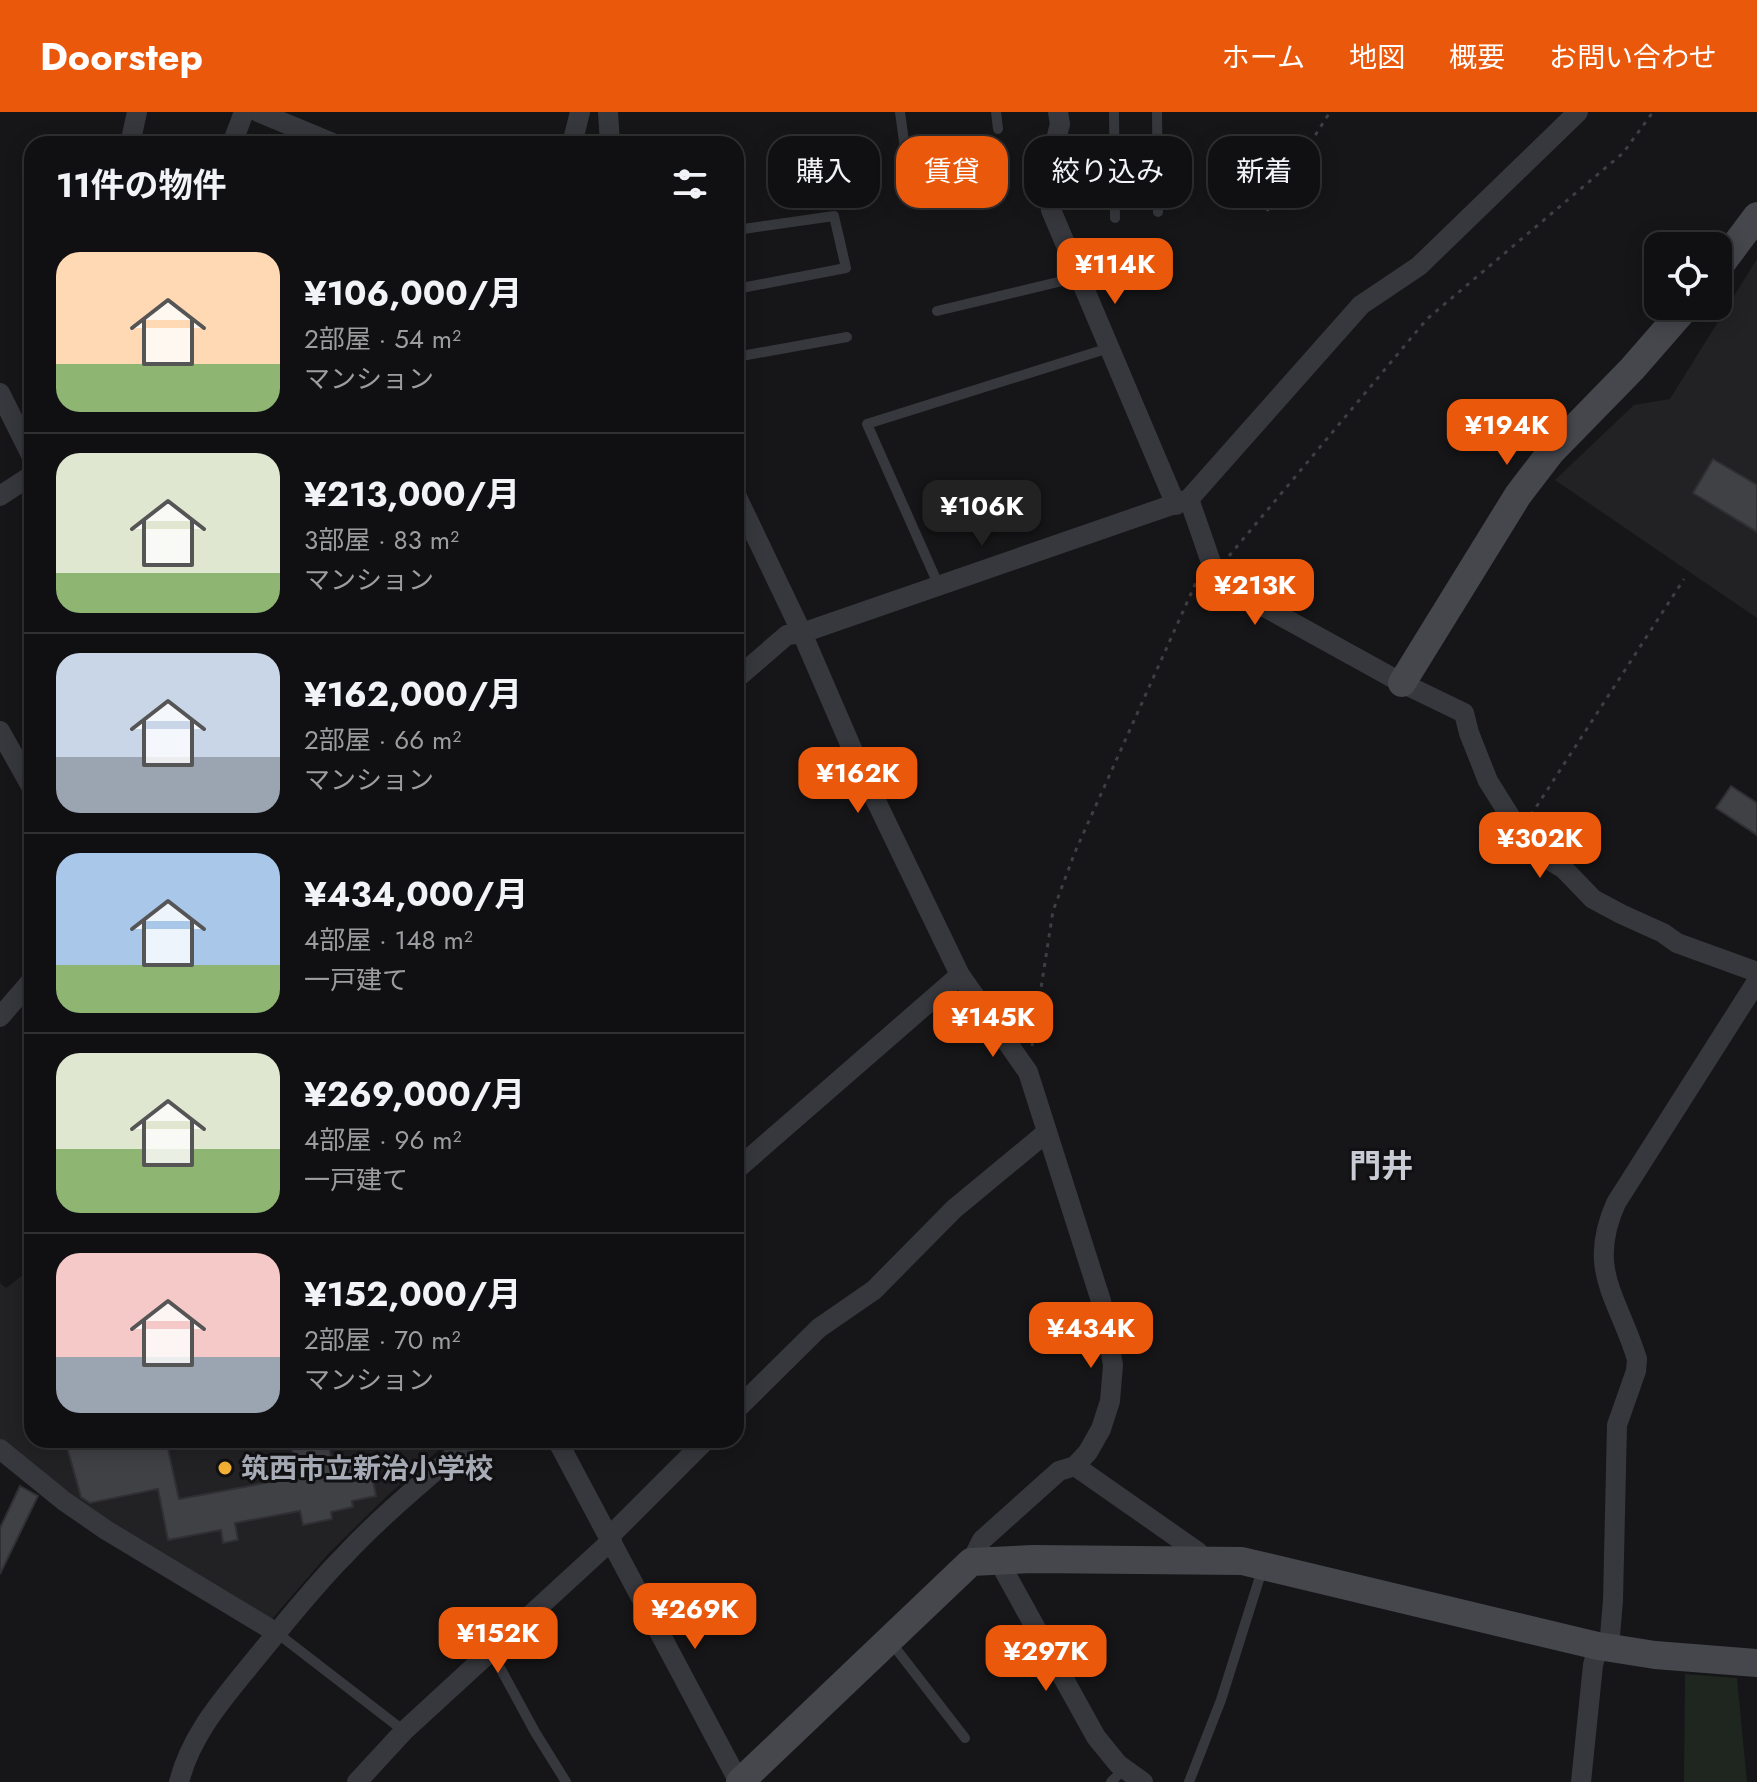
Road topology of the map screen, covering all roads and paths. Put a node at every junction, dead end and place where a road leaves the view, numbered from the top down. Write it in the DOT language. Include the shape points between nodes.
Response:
graph roads {
  1 [pos="137,112"];
  2 [pos="244,112"];
  3 [pos="258,112"];
  4 [pos="580,112"];
  5 [pos="608,112"];
  6 [pos="900,112"];
  7 [pos="996,112"];
  8 [pos="1058,112"];
  9 [pos="1114,112"];
  10 [pos="1157,112"];
  11 [pos="1330,112"];
  12 [pos="1578,112"];
  13 [pos="1653,112"];
  14 [pos="998,129"];
  15 [pos="132,136"];
  16 [pos="235,136"];
  17 [pos="316,136"];
  18 [pos="574,136"];
  19 [pos="610,136"];
  20 [pos="903,136"];
  21 [pos="1267,211"];
  22 [pos="1158,212"];
  23 [pos="1757,216"];
  24 [pos="1115,218"];
  25 [pos="744,229"];
  26 [pos="1732,249"];
  27 [pos="1079,277"];
  28 [pos="744,287"];
  29 [pos="937,311"];
  30 [pos="1675,320"];
  31 [pos="847,337"];
  32 [pos="1109,348"];
  33 [pos="744,356"];
  34 [pos="0,393"];
  35 [pos="24,441"];
  36 [pos="24,480"];
  37 [pos="0,496"];
  38 [pos="1183,502"];
  39 [pos="744,512"];
  40 [pos="1216,572"];
  41 [pos="1684,579"];
  42 [pos="939,586"];
  43 [pos="802,633"];
  44 [pos="744,672"];
  45 [pos="1402,683"];
  46 [pos="0,731"];
  47 [pos="24,774"];
  48 [pos="1520,832"];
  49 [pos="1757,972"];
  50 [pos="960,975"];
  51 [pos="1757,981"];
  52 [pos="24,989"];
  53 [pos="0,1017"];
  54 [pos="1028,1072"];
  55 [pos="1047,1132"];
  56 [pos="744,1163"];
  57 [pos="744,1402"];
  58 [pos="462,1448"];
  59 [pos="561,1448"];
  60 [pos="698,1448"];
  61 [pos="0,1449"];
  62 [pos="1075,1466"];
  63 [pos="611,1538"];
  64 [pos="1198,1559"];
  65 [pos="984,1561"];
  66 [pos="1263,1565"];
  67 [pos="277,1633"];
  68 [pos="889,1639"];
  69 [pos="1604,1647"];
  70 [pos="491,1651"];
  71 [pos="1757,1663"];
  72 [pos="404,1731"];
  73 [pos="965,1738"];
  74 [pos="1117,1775"];
  75 [pos="179,1782"];
  76 [pos="357,1782"];
  77 [pos="566,1782"];
  78 [pos="740,1782"];
  79 [pos="1143,1782"];
  80 [pos="1189,1782"];
  81 [pos="1581,1782"];
  1 -- 15 [label="street"];
  2 -- 16 [label="street"];
  3 -- 17 [label="street"];
  4 -- 18 [label="street"];
  5 -- 19 [label="street"];
  6 -- 20 [label="lane"];
  7 -- 14 [label="lane"];
  8 -- 27 [label="street" via="1051,210"];
  9 -- 24 [label="lane"];
  10 -- 22 [label="lane"];
  11 -- 21 [label="path"];
  12 -- 38 [label="street" via="1419,266 1361,305"];
  13 -- 40 [label="path" via="1623,153 1427,319"];
  23 -- 26 [label="street"];
  25 -- 28 [label="lane" via="834,216 846,268"];
  27 -- 29 [label="lane"];
  27 -- 32 [label="street"];
  30 -- 45 [label="street" via="1551,452 1518,495"];
  31 -- 33 [label="lane"];
  32 -- 38 [label="street"];
  32 -- 42 [label="lane" via="867,424"];
  34 -- 35 [label="street"];
  36 -- 37 [label="street"];
  38 -- 40 [label="street"];
  38 -- 42 [label="street"];
  39 -- 43 [label="street"];
  40 -- 45 [label="street" via="1230,588"];
  40 -- 54 [label="path" via="1196,579 1075,852 1053,911"];
  41 -- 48 [label="path"];
  42 -- 43 [label="street"];
  43 -- 44 [label="street" via="787,635"];
  43 -- 50 [label="street"];
  45 -- 48 [label="street" via="1464,713 1488,781"];
  46 -- 47 [label="street"];
  48 -- 49 [label="street" via="1593,899 1677,943"];
  50 -- 54 [label="street"];
  50 -- 56 [label="street"];
  51 -- 69 [label="street" via="1616,1203 1604,1240 1604,1267 1637,1359 1617,1425 1614,1585"];
  52 -- 53 [label="street"];
  54 -- 55 [label="street"];
  55 -- 57 [label="street" via="954,1209 874,1290 819,1328"];
  55 -- 62 [label="street" via="1112,1347 1110,1401 1101,1429"];
  58 -- 67 [label="street" via="341,1558"];
  59 -- 63 [label="street"];
  60 -- 63 [label="street"];
  61 -- 67 [label="street" via="106,1530"];
  62 -- 64 [label="street" via="1198,1552"];
  62 -- 65 [label="street" via="1059,1471 982,1540"];
  63 -- 70 [label="street"];
  63 -- 78 [label="street"];
  64 -- 65 [label="street"];
  64 -- 66 [label="street"];
  65 -- 68 [label="street"];
  65 -- 74 [label="street"];
  66 -- 69 [label="street"];
  66 -- 80 [label="lane"];
  67 -- 72 [label="lane"];
  67 -- 75 [label="street" via="209,1716"];
  68 -- 73 [label="lane"];
  68 -- 78 [label="street"];
  69 -- 71 [label="street"];
  69 -- 81 [label="street" via="1593,1665"];
  70 -- 72 [label="street"];
  70 -- 77 [label="lane"];
  72 -- 76 [label="street"];
  74 -- 79 [label="street"];
}
